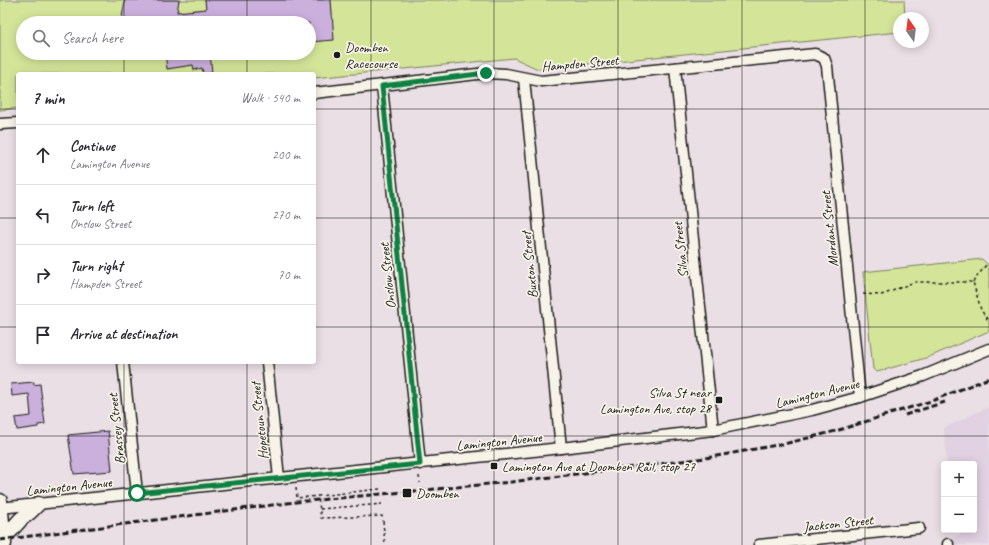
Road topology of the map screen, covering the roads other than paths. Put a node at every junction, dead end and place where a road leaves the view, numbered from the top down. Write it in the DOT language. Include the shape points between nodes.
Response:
graph roads {
  1 [pos="824,58"];
  2 [pos="675,68"];
  3 [pos="524,79"];
  4 [pos="382,86"];
  5 [pos="316,92"];
  6 [pos="16,123"];
  7 [pos="0,124"];
  8 [pos="989,349"];
  9 [pos="124,364"];
  10 [pos="267,364"];
  11 [pos="860,397"];
  12 [pos="713,430"];
  13 [pos="562,448"];
  14 [pos="420,464"];
  15 [pos="279,478"];
  16 [pos="137,493"];
  17 [pos="38,504"];
  18 [pos="0,506"];
  19 [pos="919,528"];
  20 [pos="4,541"];
  21 [pos="760,545"];
  1 -- 2 [label="street, Hampden Street" via="815,54"];
  1 -- 11 [label="street, Mordant Street" via="827,66"];
  2 -- 3 [label="street, Hampden Street" via="541,81"];
  2 -- 12 [label="street, Silva Street"];
  3 -- 4 [label="street, Hampden Street" via="506,74 486,73"];
  3 -- 13 [label="street, Buxton Street"];
  4 -- 5 [label="street, Hampden Street"];
  4 -- 14 [label="street, Onslow Street"];
  6 -- 7 [label="street"];
  8 -- 11 [label="street, Lamington Avenue" via="923,376"];
  9 -- 16 [label="street, Brassey Street"];
  10 -- 15 [label="street, Hopetoun Street"];
  11 -- 12 [label="street, Lamington Avenue" via="812,410"];
  12 -- 13 [label="street, Lamington Avenue"];
  13 -- 14 [label="street, Lamington Avenue"];
  14 -- 15 [label="street, Lamington Avenue"];
  15 -- 16 [label="street, Lamington Avenue"];
  16 -- 17 [label="street, Lamington Avenue"];
  17 -- 18 [label="street, Lamington Avenue"];
  17 -- 20 [label="main road" via="21,518"];
  18 -- 20 [label="main road"];
  19 -- 21 [label="street, Jackson Street"];
}
